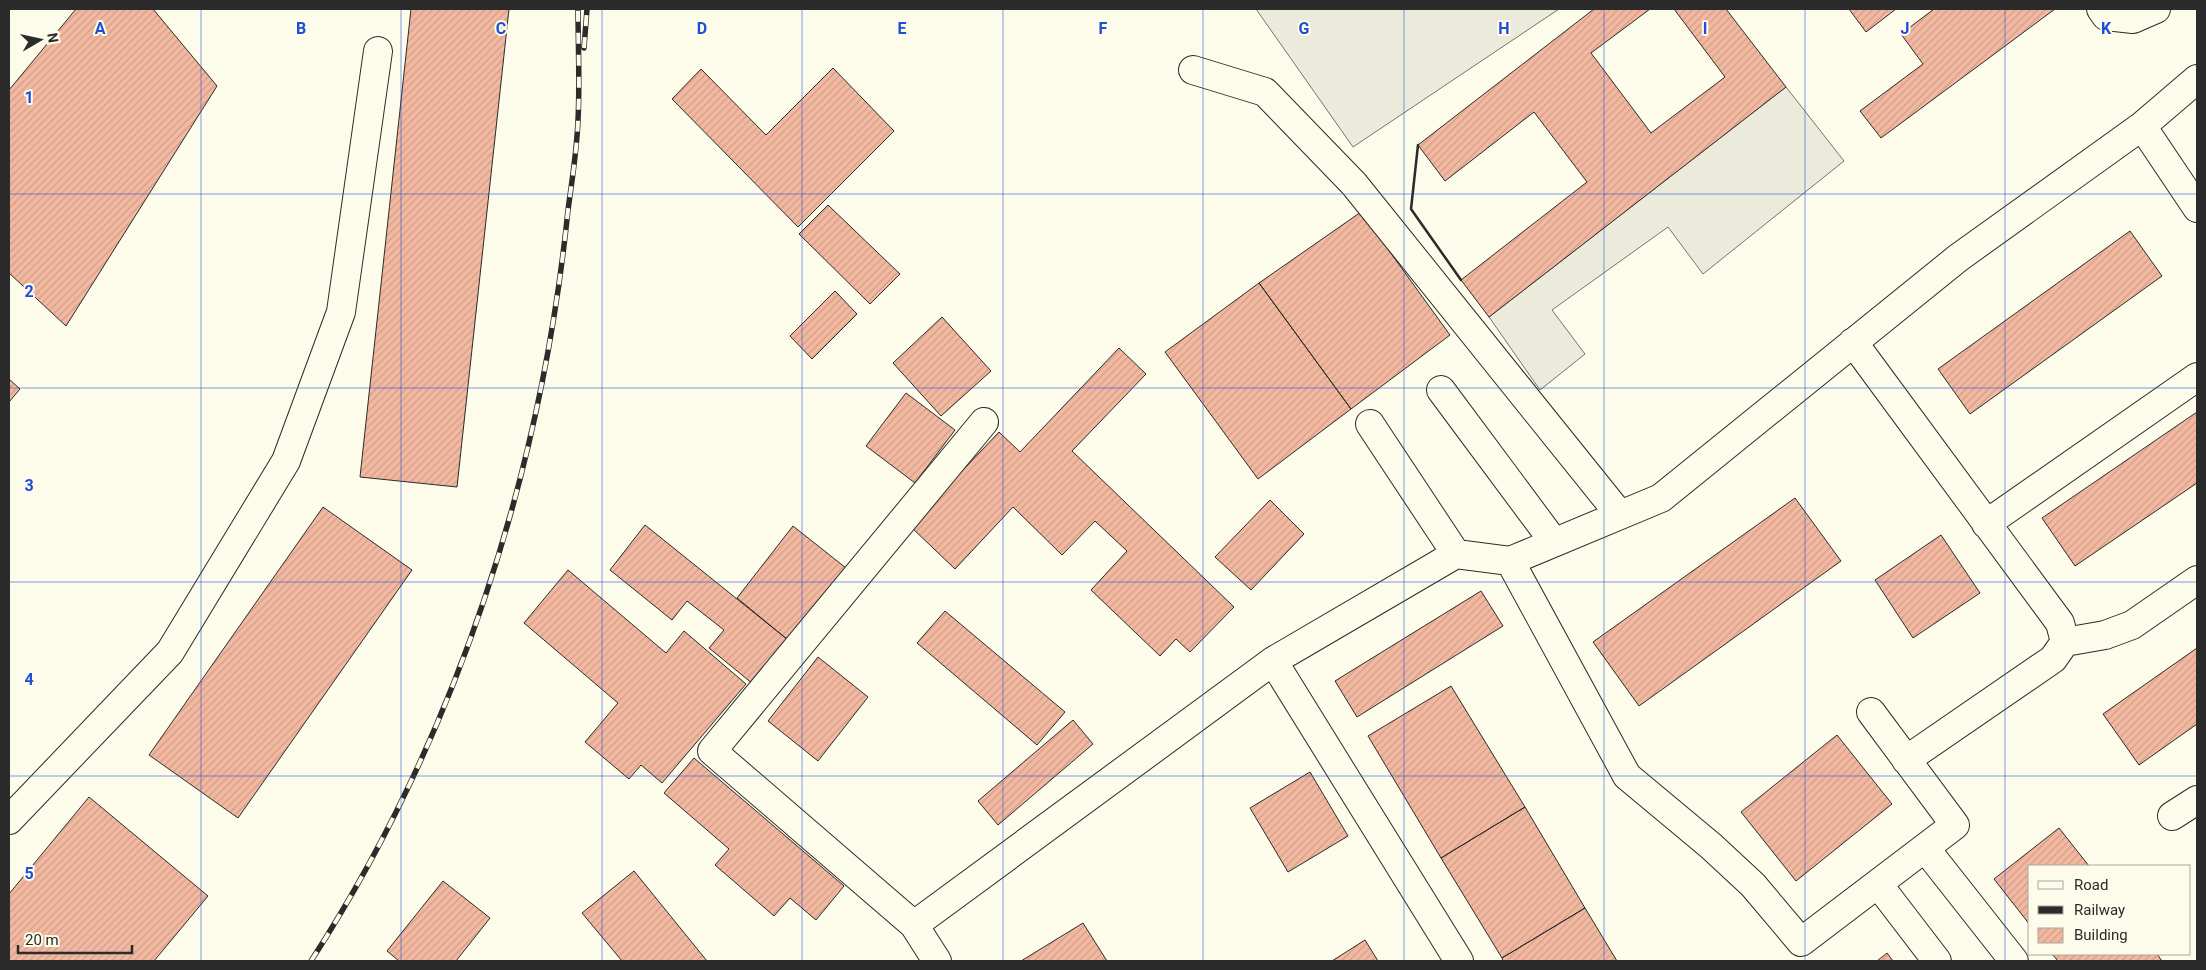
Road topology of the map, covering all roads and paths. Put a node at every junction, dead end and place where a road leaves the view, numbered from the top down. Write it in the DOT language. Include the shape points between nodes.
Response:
graph roads {
  1 [pos="2100,9"];
  2 [pos="2156,9"];
  3 [pos="378,51"];
  4 [pos="1193,70"];
  5 [pos="2197,79"];
  6 [pos="2142,126"];
  7 [pos="2197,208"];
  8 [pos="1853,342"];
  9 [pos="2197,377"];
  10 [pos="1441,390"];
  11 [pos="984,422"];
  12 [pos="1370,424"];
  13 [pos="1620,515"];
  14 [pos="1986,524"];
  15 [pos="1554,542"];
  16 [pos="1456,554"];
  17 [pos="1510,561"];
  18 [pos="2197,580"];
  19 [pos="2065,642"];
  20 [pos="1273,660"];
  21 [pos="1871,712"];
  22 [pos="1906,760"];
  23 [pos="2197,800"];
  24 [pos="2172,816"];
  25 [pos="9,820"];
  26 [pos="1926,848"];
  27 [pos="1878,884"];
  28 [pos="914,925"];
  29 [pos="937,961"];
  30 [pos="1459,961"];
  31 [pos="1937,961"];
  32 [pos="2014,961"];
  1 -- 2 [label="street" via="2106,16 2133,19"];
  3 -- 25 [label="street" via="341,312 286,461 170,652"];
  4 -- 13 [label="street" via="1266,92 1354,184"];
  5 -- 6 [label="street"];
  6 -- 7 [label="street"];
  6 -- 8 [label="street" via="1958,258"];
  8 -- 13 [label="street" via="1661,498"];
  8 -- 14 [label="street"];
  9 -- 14 [label="street"];
  10 -- 15 [label="street"];
  11 -- 28 [label="street" via="712,751"];
  12 -- 16 [label="street"];
  13 -- 15 [label="street"];
  14 -- 19 [label="street" via="2060,624"];
  15 -- 17 [label="street"];
  16 -- 17 [label="street"];
  16 -- 20 [label="street"];
  17 -- 27 [label="street" via="1626,776 1754,885 1801,942"];
  18 -- 19 [label="street" via="2132,625 2105,635"];
  19 -- 22 [label="street" via="2053,659"];
  20 -- 28 [label="street"];
  20 -- 30 [label="street"];
  21 -- 22 [label="street"];
  22 -- 26 [label="street" via="1955,825"];
  23 -- 24 [label="street"];
  26 -- 27 [label="street"];
  26 -- 32 [label="street"];
  27 -- 31 [label="street"];
  28 -- 29 [label="street"];
}
